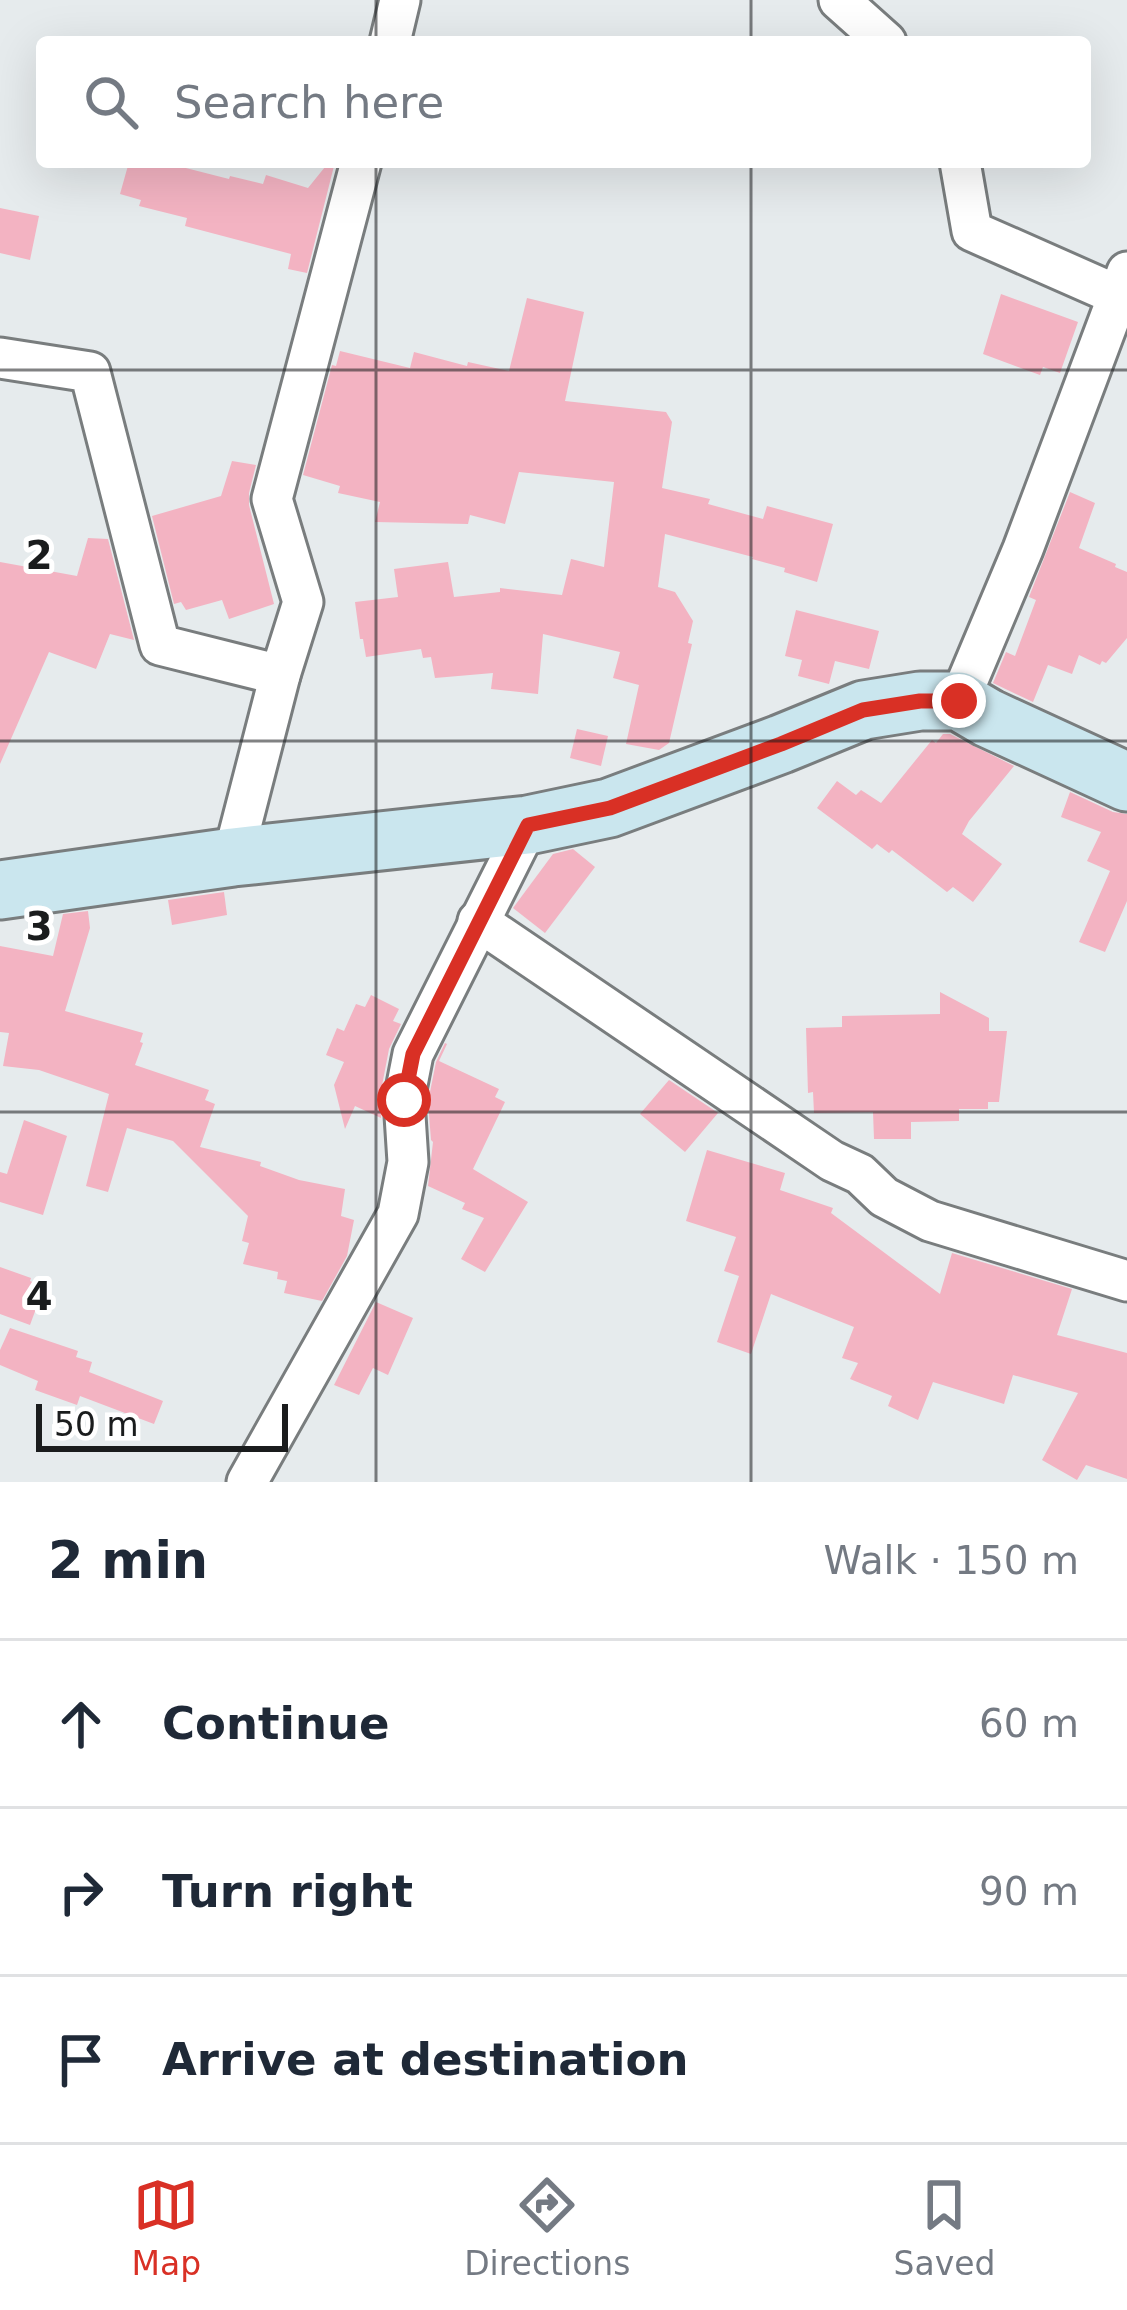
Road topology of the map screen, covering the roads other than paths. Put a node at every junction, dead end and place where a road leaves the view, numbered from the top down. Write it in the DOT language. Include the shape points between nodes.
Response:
graph roads {
  1 [pos="400,0"];
  2 [pos="839,0"];
  3 [pos="391,36"];
  4 [pos="879,36"];
  5 [pos="359,168"];
  6 [pos="962,168"];
  7 [pos="1122,283"];
  8 [pos="0,358"];
  9 [pos="280,675"];
  10 [pos="959,701"];
  11 [pos="1127,782"];
  12 [pos="528,825"];
  13 [pos="233,856"];
  14 [pos="0,890"];
  15 [pos="478,921"];
  16 [pos="1127,1280"];
  17 [pos="248,1482"];
  1 -- 3 [label="street"];
  2 -- 4 [label="street"];
  5 -- 9 [label="street" via="272,500 303,602"];
  6 -- 7 [label="street" via="972,231"];
  7 -- 10 [label="street"];
  8 -- 9 [label="street" via="90,372 160,644"];
  9 -- 13 [label="street"];
  10 -- 11 [label="street"];
  10 -- 12 [label="street" via="863,710 610,808"];
  12 -- 13 [label="street"];
  12 -- 15 [label="street"];
  13 -- 14 [label="street"];
  15 -- 16 [label="street" via="884,1197 930,1221"];
  15 -- 17 [label="street" via="413,1054 404,1100 409,1162 398,1214"];
}
